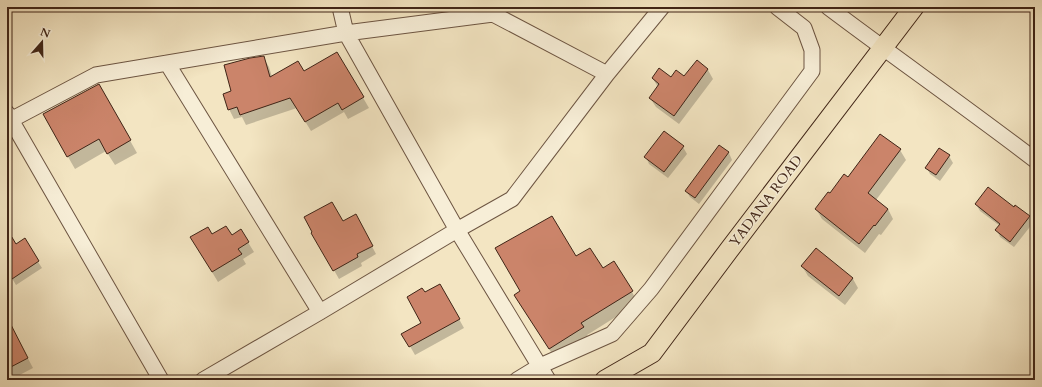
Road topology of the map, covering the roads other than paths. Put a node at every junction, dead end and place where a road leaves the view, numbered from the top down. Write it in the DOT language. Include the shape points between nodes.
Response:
graph roads {
  1 [pos="340,7"];
  2 [pos="662,7"];
  3 [pos="777,7"];
  4 [pos="828,7"];
  5 [pos="914,7"];
  6 [pos="346,33"];
  7 [pos="882,48"];
  8 [pos="167,63"];
  9 [pos="607,74"];
  10 [pos="8,118"];
  11 [pos="1035,160"];
  12 [pos="457,230"];
  13 [pos="320,312"];
  14 [pos="540,366"];
  15 [pos="161,380"];
  16 [pos="203,380"];
  17 [pos="517,380"];
  18 [pos="548,380"];
  19 [pos="604,380"];
  1 -- 6 [label="street"];
  2 -- 9 [label="street"];
  3 -- 14 [label="street" via="804,28 812,50 812,71 651,289 612,334"];
  4 -- 7 [label="street"];
  5 -- 7 [label="main road, YADANA ROAD"];
  6 -- 8 [label="street"];
  6 -- 9 [label="street" via="494,14"];
  6 -- 12 [label="street"];
  7 -- 11 [label="street"];
  7 -- 19 [label="main road, YADANA ROAD" via="652,353"];
  8 -- 10 [label="street" via="96,75"];
  8 -- 13 [label="street"];
  9 -- 12 [label="street" via="512,199"];
  10 -- 15 [label="street"];
  12 -- 13 [label="street"];
  12 -- 14 [label="street"];
  13 -- 16 [label="street"];
  14 -- 17 [label="street"];
  14 -- 18 [label="street"];
}
